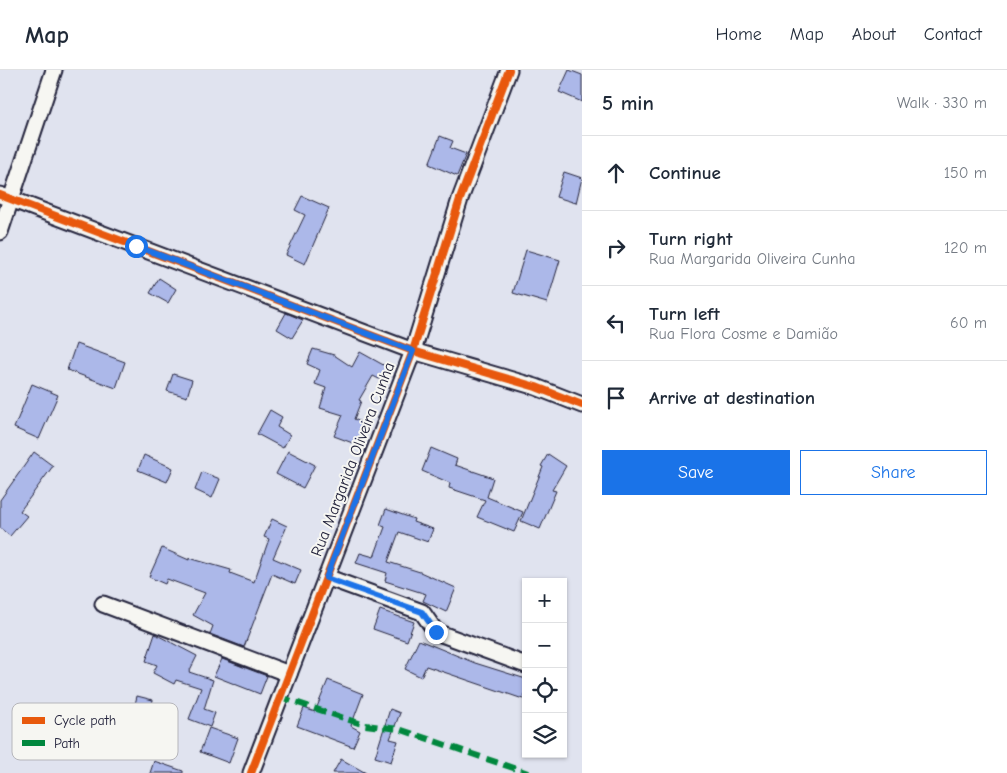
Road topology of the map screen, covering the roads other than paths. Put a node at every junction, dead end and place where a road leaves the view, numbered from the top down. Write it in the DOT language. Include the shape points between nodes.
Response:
graph roads {
  1 [pos="54,70"];
  2 [pos="509,70"];
  3 [pos="6,197"];
  4 [pos="0,232"];
  5 [pos="413,351"];
  6 [pos="582,405"];
  7 [pos="326,578"];
  8 [pos="103,604"];
  9 [pos="522,664"];
  10 [pos="289,674"];
  11 [pos="251,773"];
  1 -- 3 [label="street"];
  2 -- 5 [label="street, Rua Margarida Oliveira Cunha" via="460,199"];
  3 -- 4 [label="street"];
  3 -- 5 [label="street"];
  5 -- 6 [label="street" via="536,387"];
  5 -- 7 [label="street, Rua Margarida Oliveira Cunha"];
  7 -- 9 [label="street" via="422,612 436,632"];
  7 -- 10 [label="street, Rua Margarida Oliveira Cunha"];
  8 -- 10 [label="street"];
  10 -- 11 [label="street, Rua Margarida Oliveira Cunha"];
}
